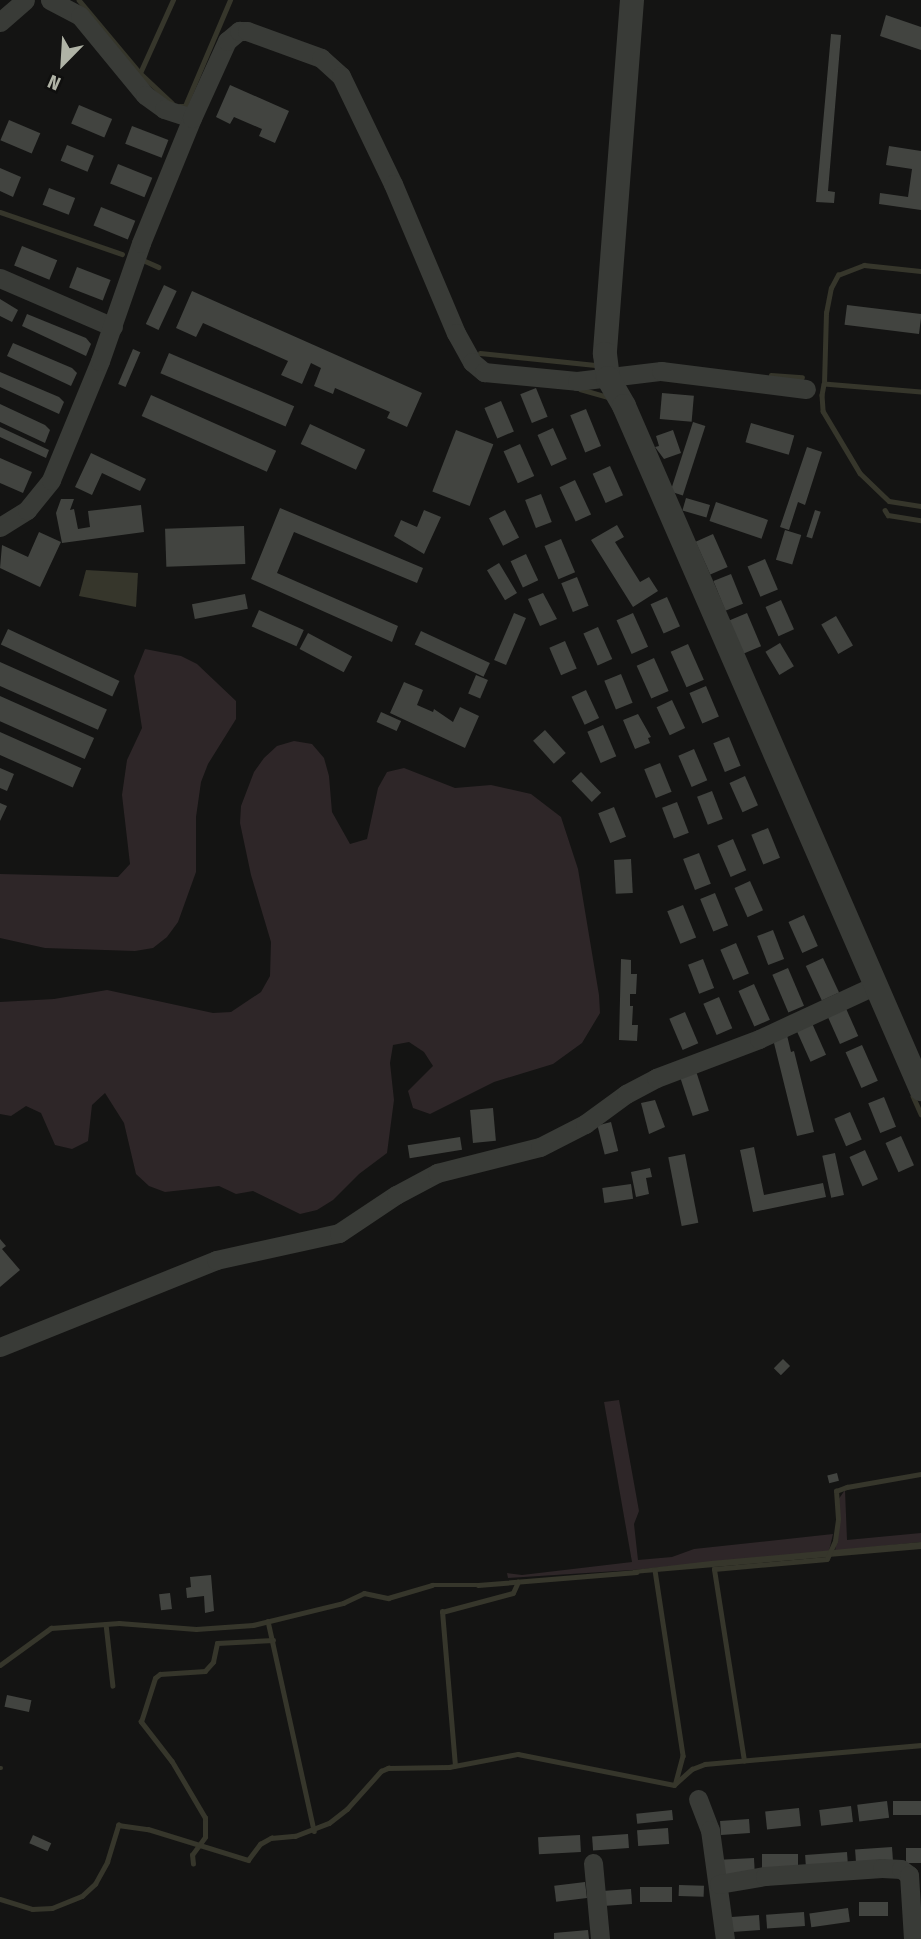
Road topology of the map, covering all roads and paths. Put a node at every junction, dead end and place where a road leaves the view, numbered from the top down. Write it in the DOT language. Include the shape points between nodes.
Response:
graph roads {
  1 [pos="25,0"];
  2 [pos="50,0"];
  3 [pos="632,0"];
  4 [pos="0,22"];
  5 [pos="192,118"];
  6 [pos="0,278"];
  7 [pos="113,327"];
  8 [pos="608,378"];
  9 [pos="806,389"];
  10 [pos="0,527"];
  11 [pos="876,985"];
  12 [pos="921,1089"];
  13 [pos="0,1347"];
  14 [pos="698,1799"];
  15 [pos="593,1863"];
  16 [pos="719,1884"];
  17 [pos="600,1939"];
  18 [pos="725,1939"];
  19 [pos="913,1939"];
  1 -- 4 [label="street"];
  2 -- 5 [label="street" via="80,16 145,95 164,109"];
  3 -- 8 [label="street" via="605,354"];
  5 -- 7 [label="street" via="131,269"];
  5 -- 8 [label="street" via="227,41 239,31 321,58 341,76 472,362 484,373 577,381"];
  6 -- 7 [label="street"];
  7 -- 10 [label="street" via="51,480 27,510"];
  8 -- 9 [label="street" via="661,372"];
  8 -- 11 [label="street"];
  11 -- 12 [label="street"];
  11 -- 13 [label="street" via="656,1078 540,1147 437,1173 339,1233 216,1260"];
  14 -- 16 [label="street" via="710,1830"];
  15 -- 17 [label="street"];
  16 -- 18 [label="street"];
  16 -- 19 [label="street" via="765,1876 901,1869 909,1875"];
}
